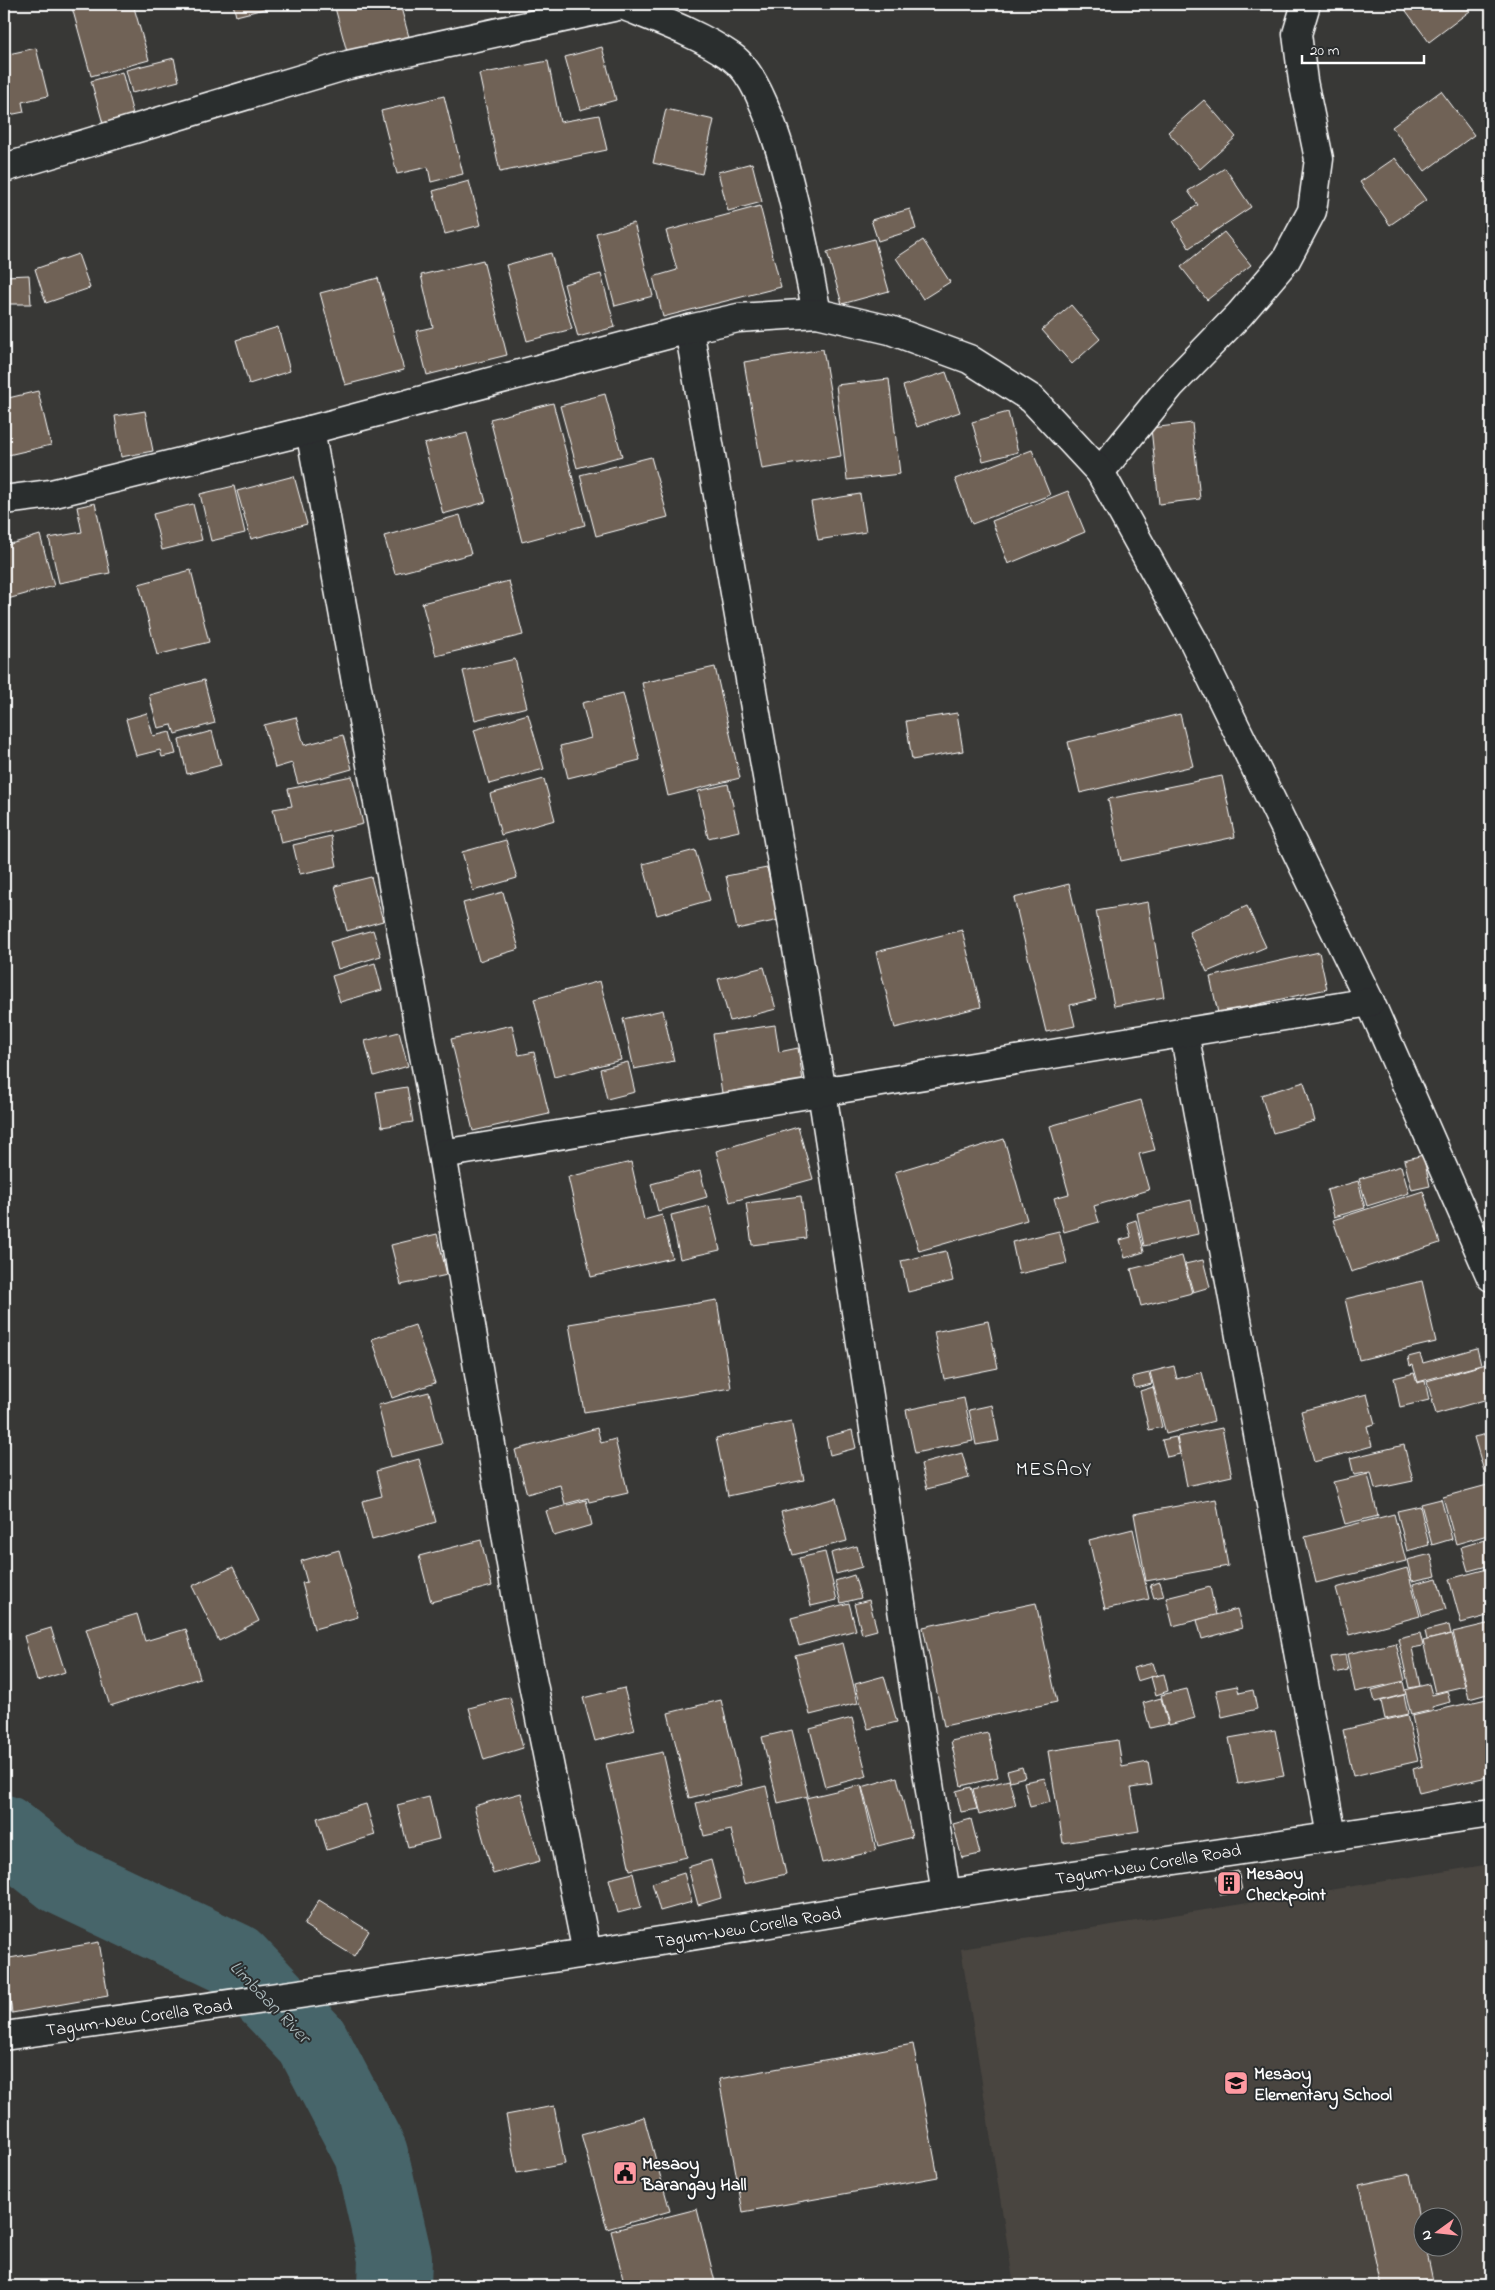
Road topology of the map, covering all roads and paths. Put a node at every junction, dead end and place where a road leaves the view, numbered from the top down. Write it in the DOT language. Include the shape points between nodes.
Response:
graph roads {
  1 [pos="622,4"];
  2 [pos="1306,4"];
  3 [pos="4,168"];
  4 [pos="817,313"];
  5 [pos="689,329"];
  6 [pos="310,430"];
  7 [pos="1100,472"];
  8 [pos="4,500"];
  9 [pos="1370,1002"];
  10 [pos="1184,1032"];
  11 [pos="822,1092"];
  12 [pos="442,1154"];
  13 [pos="1491,1277"];
  14 [pos="1491,1813"];
  15 [pos="1332,1836"];
  16 [pos="946,1894"];
  17 [pos="587,1953"];
  18 [pos="4,2036"];
  1 -- 3 [label="street" via="348,65"];
  1 -- 4 [label="street" via="734,58 754,84 771,119"];
  2 -- 7 [label="street" via="1297,34 1319,159 1312,211 1286,260 1240,314 1171,385"];
  4 -- 5 [label="street" via="738,318"];
  4 -- 7 [label="street" via="890,330 970,359 1032,399"];
  5 -- 6 [label="street"];
  5 -- 11 [label="street"];
  6 -- 8 [label="street" via="51,494"];
  6 -- 12 [label="street"];
  7 -- 9 [label="street" via="1194,642"];
  9 -- 10 [label="street"];
  9 -- 13 [label="street"];
  10 -- 11 [label="street"];
  10 -- 15 [label="street"];
  11 -- 12 [label="street"];
  11 -- 16 [label="street"];
  12 -- 17 [label="street" via="522,1629"];
  14 -- 15 [label="street, Tagum-New Corella Road"];
  15 -- 16 [label="street, Tagum-New Corella Road"];
  16 -- 17 [label="street, Tagum-New Corella Road"];
  17 -- 18 [label="street, Tagum-New Corella Road"];
}
